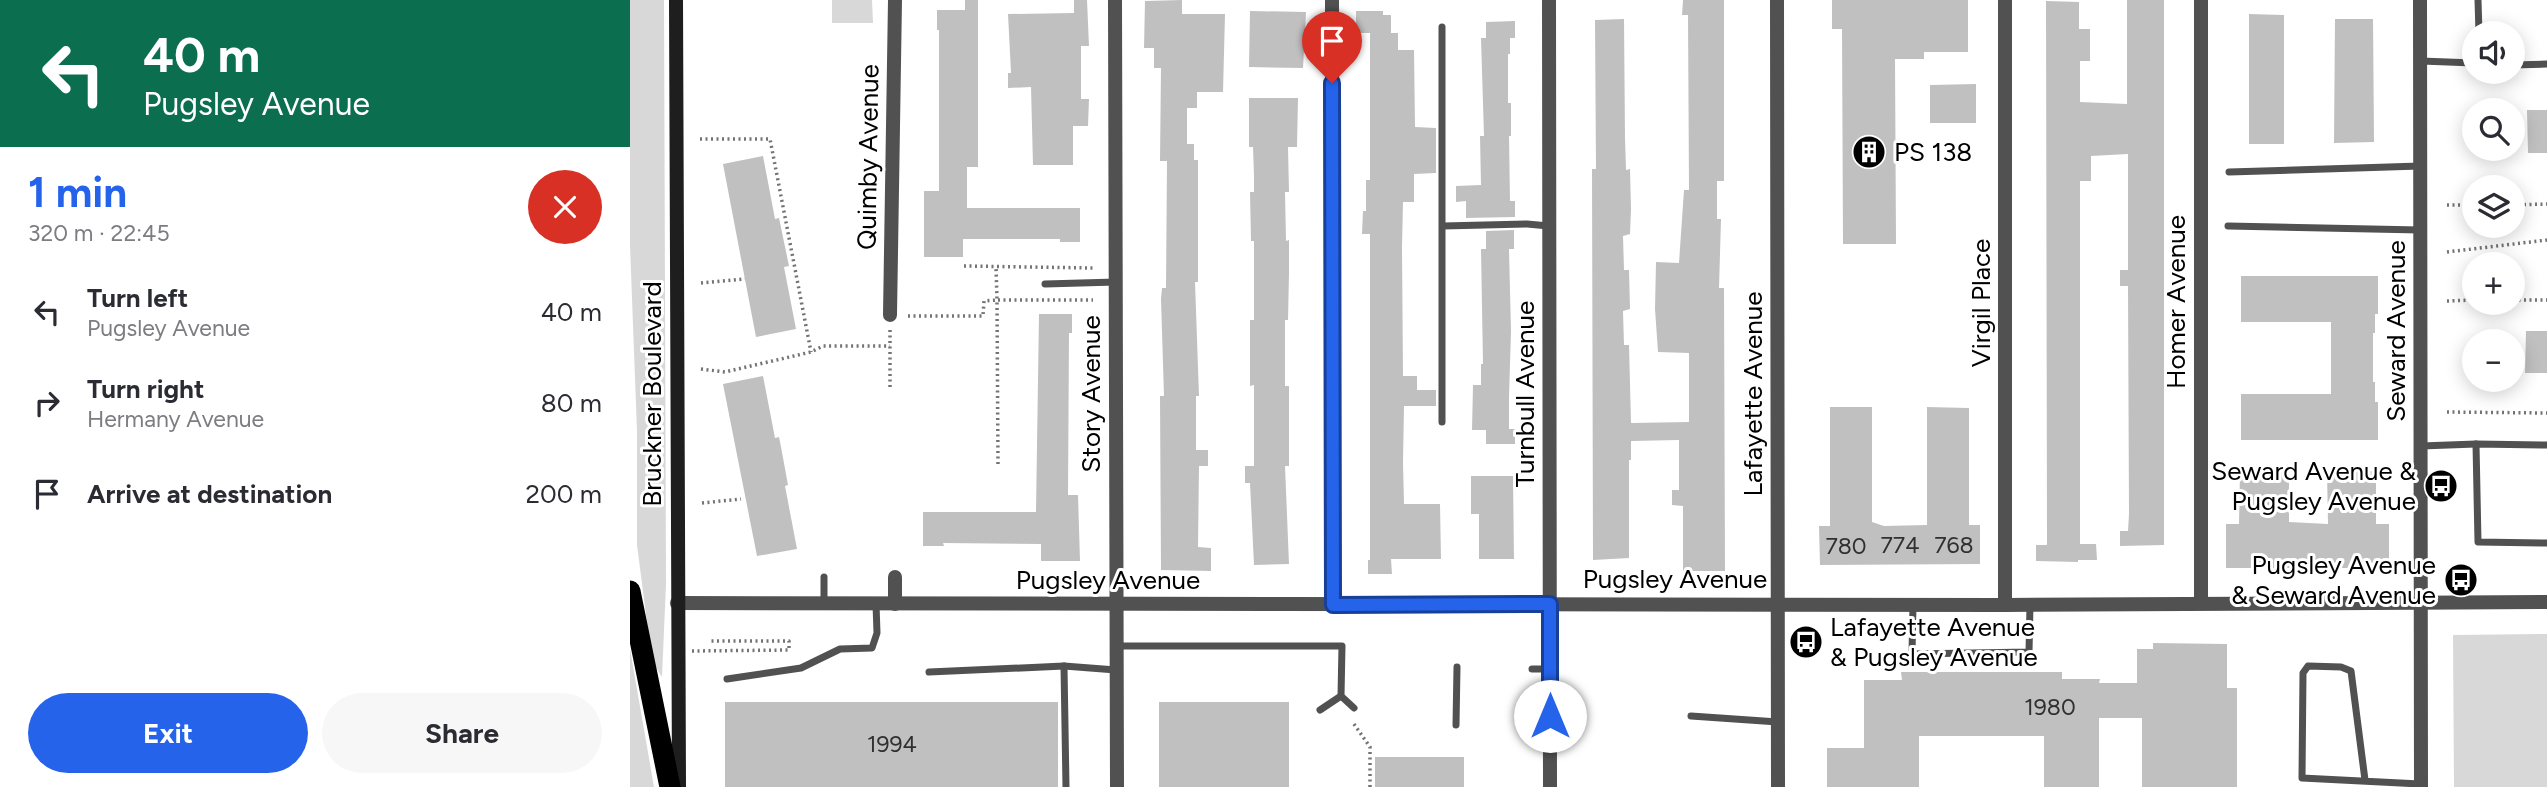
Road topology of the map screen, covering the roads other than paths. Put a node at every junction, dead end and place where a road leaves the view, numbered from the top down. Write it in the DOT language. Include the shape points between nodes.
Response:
graph roads {
  1 [pos="676,0"];
  2 [pos="895,0"];
  3 [pos="1115,0"];
  4 [pos="1332,0"];
  5 [pos="1549,0"];
  6 [pos="1777,0"];
  7 [pos="2005,0"];
  8 [pos="2201,0"];
  9 [pos="2420,0"];
  10 [pos="2478,0"];
  11 [pos="2479,21"];
  12 [pos="1442,27"];
  13 [pos="2421,61"];
  14 [pos="2462,63"];
  15 [pos="2547,64"];
  16 [pos="2525,65"];
  17 [pos="2420,166"];
  18 [pos="2229,172"];
  19 [pos="1443,226"];
  20 [pos="1549,226"];
  21 [pos="2228,226"];
  22 [pos="2421,230"];
  23 [pos="1116,282"];
  24 [pos="1045,284"];
  25 [pos="890,316"];
  26 [pos="1442,422"];
  27 [pos="2476,444"];
  28 [pos="2547,445"];
  29 [pos="2421,446"];
  30 [pos="2547,543"];
  31 [pos="895,576"];
  32 [pos="824,577"];
  33 [pos="630,591"];
  34 [pos="2547,602"];
  35 [pos="677,603"];
  36 [pos="824,603"];
  37 [pos="2201,603"];
  38 [pos="2421,603"];
  39 [pos="876,604"];
  40 [pos="895,604"];
  41 [pos="1116,604"];
  42 [pos="1550,604"];
  43 [pos="1777,604"];
  44 [pos="1913,604"];
  45 [pos="1333,605"];
  46 [pos="2005,605"];
  47 [pos="2030,605"];
  48 [pos="1116,646"];
  49 [pos="1065,666"];
  50 [pos="1457,667"];
  51 [pos="1532,669"];
  52 [pos="1550,669"];
  53 [pos="1116,670"];
  54 [pos="929,672"];
  55 [pos="727,679"];
  56 [pos="1341,696"];
  57 [pos="1354,708"];
  58 [pos="1320,710"];
  59 [pos="1691,716"];
  60 [pos="1778,722"];
  61 [pos="1456,725"];
  62 [pos="2365,780"];
  63 [pos="2302,783"];
  64 [pos="2349,783"];
  65 [pos="2421,785"];
  66 [pos="670,787"];
  67 [pos="679,787"];
  68 [pos="1066,787"];
  69 [pos="1117,787"];
  70 [pos="1549,787"];
  71 [pos="1778,787"];
  1 -- 35 [label="main road, Bruckner Boulevard"];
  2 -- 25 [label="street, Quimby Avenue"];
  3 -- 23 [label="street, Story Avenue"];
  4 -- 45 [label="street"];
  5 -- 20 [label="street, Turnbull Avenue"];
  6 -- 43 [label="street, Lafayette Avenue"];
  7 -- 46 [label="street, Virgil Place"];
  8 -- 37 [label="street, Homer Avenue"];
  9 -- 13 [label="street, Seward Avenue"];
  10 -- 11 [label="lane"];
  12 -- 19 [label="lane"];
  13 -- 14 [label="lane"];
  13 -- 17 [label="street, Seward Avenue"];
  15 -- 16 [label="lane"];
  17 -- 18 [label="lane"];
  17 -- 22 [label="street, Seward Avenue"];
  19 -- 20 [label="lane"];
  19 -- 26 [label="lane"];
  20 -- 42 [label="street, Turnbull Avenue"];
  21 -- 22 [label="lane"];
  22 -- 29 [label="street, Seward Avenue"];
  23 -- 24 [label="lane"];
  23 -- 41 [label="street, Story Avenue"];
  27 -- 28 [label="lane"];
  27 -- 29 [label="lane"];
  27 -- 30 [label="lane" via="2478,542"];
  29 -- 38 [label="street, Seward Avenue"];
  31 -- 40 [label="street"];
  32 -- 36 [label="lane"];
  33 -- 66 [label="highway"];
  34 -- 38 [label="street, Pugsley Avenue"];
  35 -- 36 [label="street, Pugsley Avenue"];
  35 -- 67 [label="main road, Bruckner Boulevard"];
  36 -- 39 [label="street, Pugsley Avenue"];
  37 -- 38 [label="street, Pugsley Avenue"];
  37 -- 47 [label="street, Pugsley Avenue"];
  38 -- 65 [label="street, Seward Avenue"];
  39 -- 40 [label="street, Pugsley Avenue"];
  39 -- 55 [label="lane" via="877,633 872,648 840,649 801,668"];
  40 -- 41 [label="street, Pugsley Avenue"];
  41 -- 45 [label="street, Pugsley Avenue"];
  41 -- 48 [label="street, Story Avenue"];
  42 -- 43 [label="street, Pugsley Avenue"];
  42 -- 45 [label="street, Pugsley Avenue"];
  42 -- 52 [label="street, Turnbull Avenue"];
  43 -- 44 [label="street, Pugsley Avenue"];
  43 -- 60 [label="street, Lafayette Avenue"];
  44 -- 46 [label="street, Pugsley Avenue"];
  44 -- 47 [label="lane" via="1912,654 2029,652"];
  46 -- 47 [label="street, Pugsley Avenue"];
  48 -- 53 [label="street, Story Avenue"];
  48 -- 56 [label="lane" via="1342,646"];
  49 -- 53 [label="lane"];
  49 -- 54 [label="lane"];
  49 -- 68 [label="lane"];
  50 -- 61 [label="lane"];
  51 -- 52 [label="lane"];
  52 -- 70 [label="street, Turnbull Avenue"];
  53 -- 69 [label="street, Story Avenue"];
  56 -- 57 [label="lane"];
  56 -- 58 [label="lane"];
  59 -- 60 [label="lane"];
  60 -- 71 [label="street, Lafayette Avenue"];
  62 -- 63 [label="lane" via="2351,671 2308,666 2303,673"];
  62 -- 64 [label="lane"];
  62 -- 65 [label="lane"];
  63 -- 64 [label="lane"];
}
